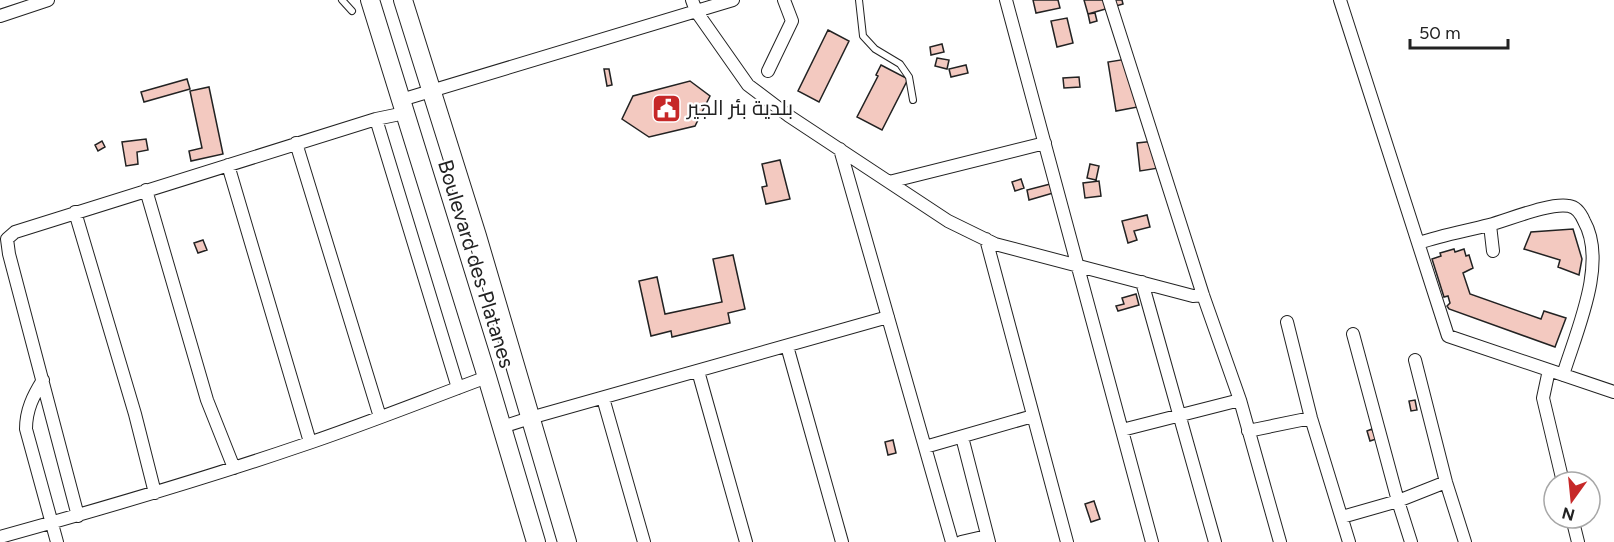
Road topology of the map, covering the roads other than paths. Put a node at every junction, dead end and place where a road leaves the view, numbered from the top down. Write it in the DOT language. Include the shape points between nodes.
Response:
graph roads {
  1 [pos="48,0"];
  2 [pos="342,0"];
  3 [pos="403,0"];
  4 [pos="733,0"];
  5 [pos="784,0"];
  6 [pos="859,0"];
  7 [pos="1006,0"];
  8 [pos="1109,0"];
  9 [pos="1340,0"];
  10 [pos="369,1"];
  11 [pos="694,6"];
  12 [pos="352,11"];
  13 [pos="0,16"];
  14 [pos="768,72"];
  15 [pos="431,91"];
  16 [pos="914,100"];
  17 [pos="403,106"];
  18 [pos="376,119"];
  19 [pos="296,143"];
  20 [pos="1045,143"];
  21 [pos="840,149"];
  22 [pos="228,165"];
  23 [pos="889,182"];
  24 [pos="146,190"];
  25 [pos="75,212"];
  26 [pos="1490,225"];
  27 [pos="986,239"];
  28 [pos="1419,243"];
  29 [pos="1493,251"];
  30 [pos="1078,265"];
  31 [pos="1142,282"];
  32 [pos="1203,295"];
  33 [pos="888,318"];
  34 [pos="1287,322"];
  35 [pos="1353,334"];
  36 [pos="787,346"];
  37 [pos="1414,360"];
  38 [pos="1549,370"];
  39 [pos="698,371"];
  40 [pos="1563,375"];
  41 [pos="487,377"];
  42 [pos="43,380"];
  43 [pos="458,388"];
  44 [pos="1614,392"];
  45 [pos="603,398"];
  46 [pos="1239,400"];
  47 [pos="1179,414"];
  48 [pos="1033,416"];
  49 [pos="380,417"];
  50 [pos="530,418"];
  51 [pos="1311,418"];
  52 [pos="502,427"];
  53 [pos="1122,430"];
  54 [pos="1248,431"];
  55 [pos="962,437"];
  56 [pos="310,442"];
  57 [pos="925,447"];
  58 [pos="234,468"];
  59 [pos="1560,470"];
  60 [pos="1446,482"];
  61 [pos="155,493"];
  62 [pos="1398,501"];
  63 [pos="78,516"];
  64 [pos="1341,517"];
  65 [pos="51,523"];
  66 [pos="0,537"];
  67 [pos="988,539"];
  68 [pos="57,542"];
  69 [pos="536,542"];
  70 [pos="567,542"];
  71 [pos="644,542"];
  72 [pos="746,542"];
  73 [pos="842,542"];
  74 [pos="952,542"];
  75 [pos="961,542"];
  76 [pos="1067,542"];
  77 [pos="1152,542"];
  78 [pos="1215,542"];
  79 [pos="1280,542"];
  80 [pos="1349,542"];
  81 [pos="1411,542"];
  82 [pos="1465,542"];
  1 -- 13 [label="street"];
  2 -- 12 [label="lane"];
  3 -- 15 [label="main road, Boulevard des Platanes"];
  4 -- 11 [label="street"];
  5 -- 14 [label="street" via="792,21"];
  6 -- 16 [label="lane" via="863,36 874,49 900,64 909,77"];
  7 -- 20 [label="street"];
  8 -- 32 [label="street"];
  9 -- 28 [label="street"];
  10 -- 17 [label="main road, Boulevard des Platanes"];
  11 -- 15 [label="street"];
  11 -- 21 [label="street" via="748,86"];
  15 -- 17 [label="street"];
  15 -- 50 [label="main road, Boulevard des Platanes"];
  17 -- 18 [label="street"];
  17 -- 41 [label="main road, Boulevard des Platanes"];
  18 -- 19 [label="street"];
  18 -- 43 [label="street"];
  19 -- 22 [label="street"];
  19 -- 49 [label="street"];
  20 -- 23 [label="street"];
  20 -- 30 [label="street"];
  21 -- 23 [label="street"];
  21 -- 33 [label="street"];
  22 -- 24 [label="street"];
  22 -- 56 [label="street"];
  23 -- 27 [label="street" via="948,221"];
  24 -- 25 [label="street"];
  24 -- 58 [label="street" via="207,400"];
  25 -- 42 [label="street" via="15,232 7,239"];
  25 -- 61 [label="street"];
  26 -- 28 [label="street"];
  26 -- 29 [label="street"];
  26 -- 40 [label="street" via="1564,205 1577,210 1590,232 1590,286"];
  27 -- 30 [label="street"];
  27 -- 48 [label="street"];
  28 -- 38 [label="street" via="1449,336"];
  30 -- 31 [label="street"];
  30 -- 53 [label="street"];
  31 -- 32 [label="street" via="1193,296"];
  31 -- 47 [label="street"];
  32 -- 46 [label="street"];
  33 -- 36 [label="street"];
  33 -- 57 [label="street"];
  34 -- 51 [label="street"];
  35 -- 62 [label="street"];
  36 -- 39 [label="street"];
  36 -- 73 [label="street"];
  37 -- 60 [label="street"];
  38 -- 40 [label="street"];
  38 -- 59 [label="street" via="1543,398"];
  39 -- 45 [label="street"];
  39 -- 72 [label="street"];
  40 -- 44 [label="street"];
  41 -- 43 [label="street"];
  41 -- 52 [label="main road, Boulevard des Platanes"];
  42 -- 63 [label="street"];
  42 -- 65 [label="street" via="32,398 26,429"];
  43 -- 49 [label="street"];
  45 -- 50 [label="street"];
  45 -- 71 [label="street"];
  46 -- 47 [label="street"];
  46 -- 54 [label="street"];
  47 -- 53 [label="street"];
  47 -- 78 [label="street"];
  48 -- 55 [label="street"];
  48 -- 76 [label="street"];
  49 -- 56 [label="street"];
  50 -- 52 [label="street"];
  50 -- 70 [label="main road, Boulevard des Platanes"];
  51 -- 54 [label="street"];
  51 -- 64 [label="street"];
  52 -- 69 [label="main road, Boulevard des Platanes"];
  53 -- 77 [label="street"];
  54 -- 79 [label="street"];
  55 -- 57 [label="street"];
  55 -- 67 [label="street"];
  56 -- 58 [label="street"];
  57 -- 74 [label="street"];
  58 -- 61 [label="street"];
  60 -- 62 [label="street"];
  60 -- 82 [label="street"];
  61 -- 63 [label="street"];
  62 -- 64 [label="street"];
  62 -- 81 [label="street"];
  63 -- 65 [label="street"];
  64 -- 80 [label="street"];
  65 -- 66 [label="street"];
  65 -- 68 [label="street"];
  67 -- 75 [label="street"];
}
